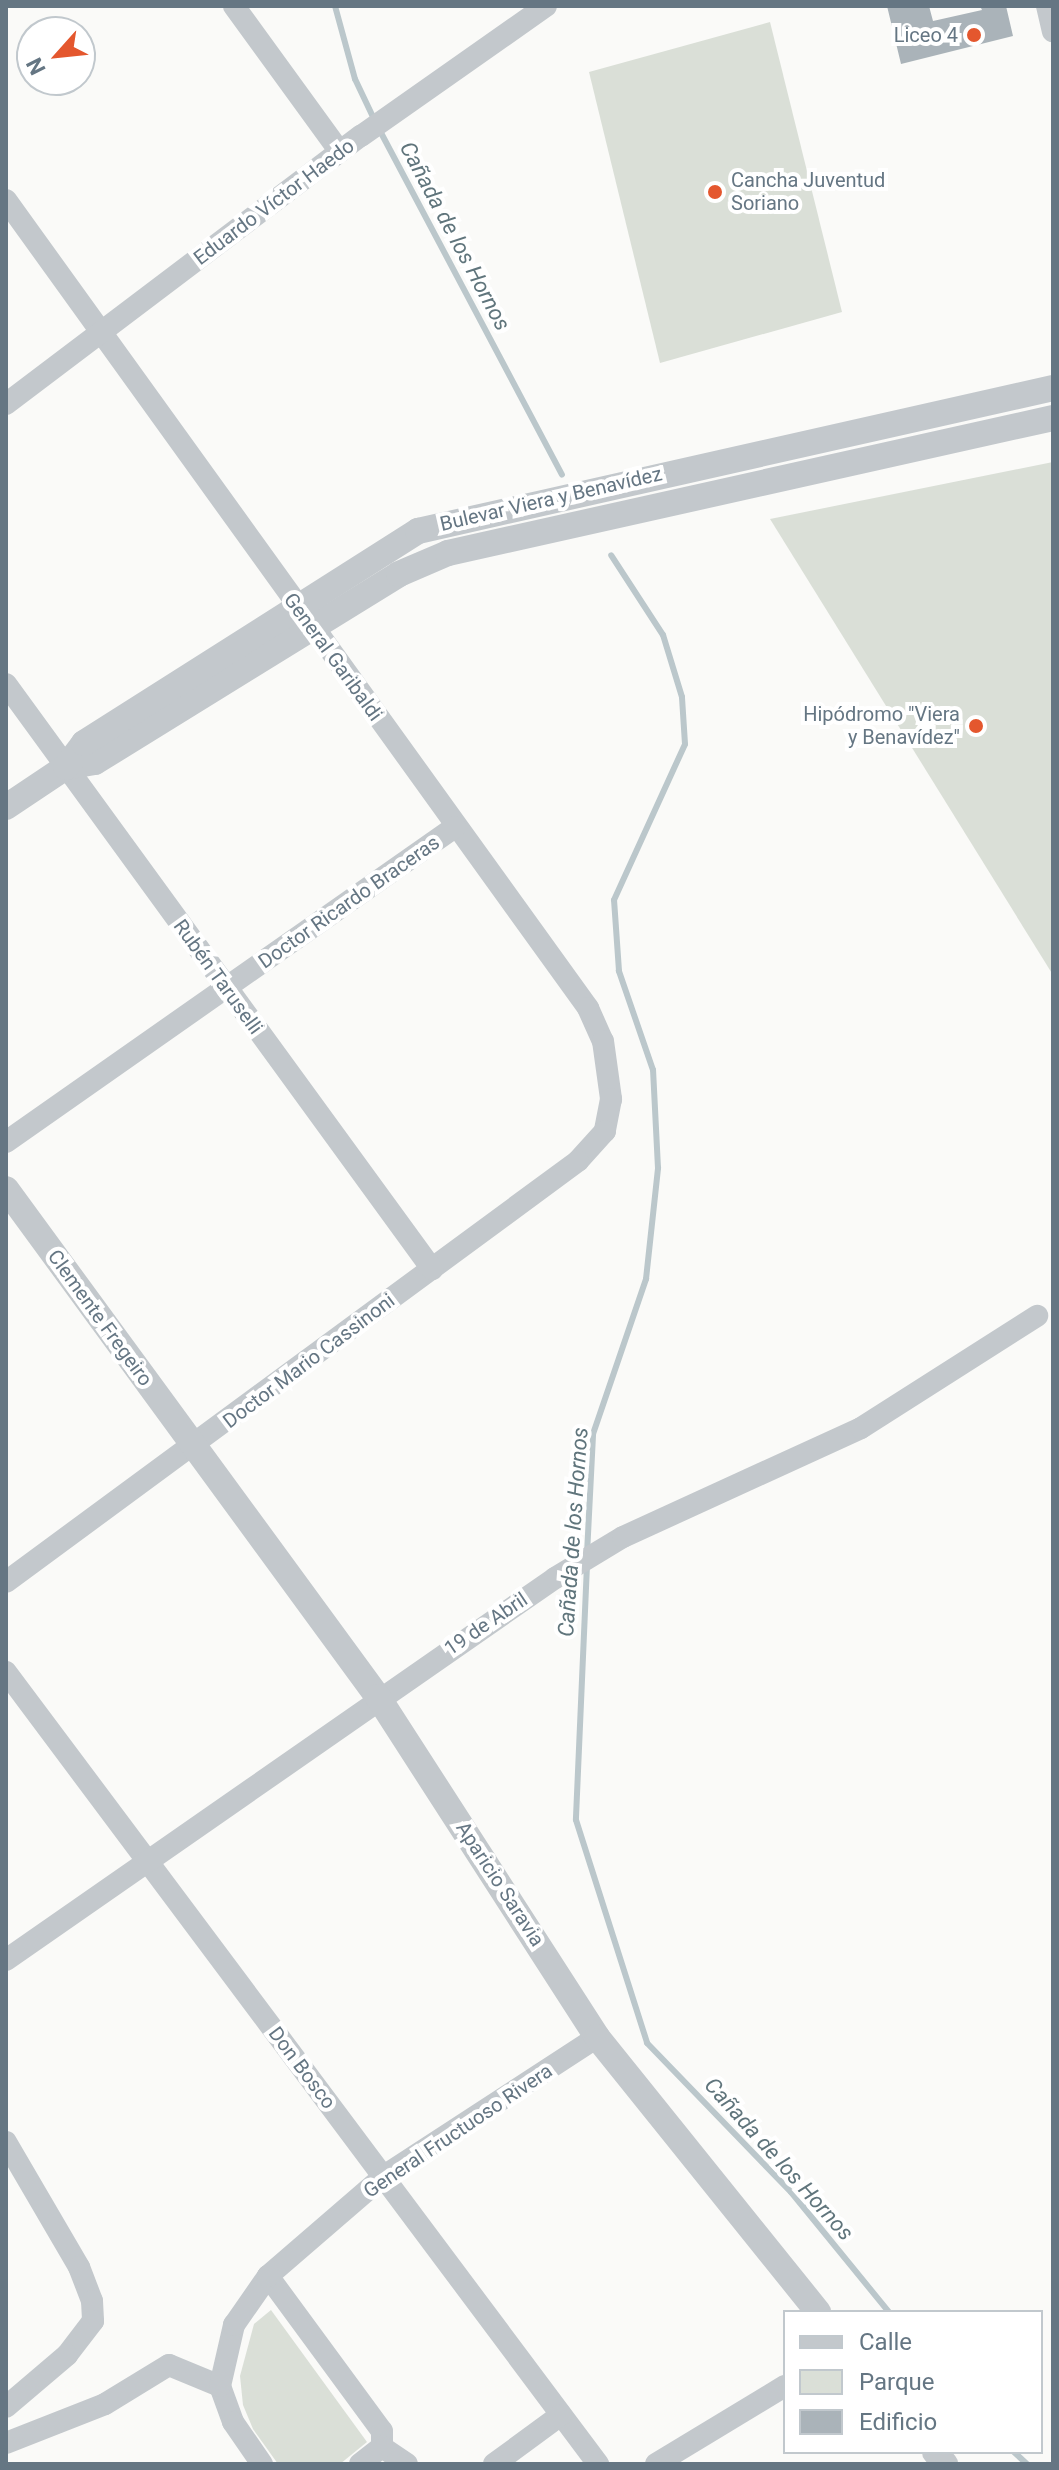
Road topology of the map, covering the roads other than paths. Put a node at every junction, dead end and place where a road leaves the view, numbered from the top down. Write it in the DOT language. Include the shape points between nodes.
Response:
graph roads {
  1 [pos="234,6"];
  2 [pos="546,6"];
  3 [pos="1047,6"];
  4 [pos="1053,31"];
  5 [pos="340,152"];
  6 [pos="6,200"];
  7 [pos="101,333"];
  8 [pos="1053,388"];
  9 [pos="6,404"];
  10 [pos="1053,418"];
  11 [pos="295,605"];
  12 [pos="311,627"];
  13 [pos="6,684"];
  14 [pos="66,767"];
  15 [pos="6,807"];
  16 [pos="455,827"];
  17 [pos="227,988"];
  18 [pos="605,1131"];
  19 [pos="6,1142"];
  20 [pos="6,1189"];
  21 [pos="432,1269"];
  22 [pos="1037,1316"];
  23 [pos="195,1446"];
  24 [pos="6,1582"];
  25 [pos="6,1672"];
  26 [pos="378,1697"];
  27 [pos="147,1864"];
  28 [pos="6,1960"];
  29 [pos="597,2037"];
  30 [pos="6,2142"];
  31 [pos="384,2176"];
  32 [pos="268,2276"];
  33 [pos="816,2310"];
  34 [pos="220,2386"];
  35 [pos="783,2387"];
  36 [pos="6,2407"];
  37 [pos="561,2415"];
  38 [pos="6,2443"];
  39 [pos="382,2447"];
  40 [pos="262,2464"];
  41 [pos="360,2464"];
  42 [pos="407,2464"];
  43 [pos="494,2464"];
  44 [pos="598,2464"];
  45 [pos="656,2464"];
  1 -- 5 [label="street"];
  2 -- 5 [label="street, Eduardo Víctor Haedo"];
  3 -- 4 [label="street"];
  5 -- 7 [label="street, Eduardo Víctor Haedo"];
  6 -- 7 [label="street, General Garibaldi"];
  7 -- 9 [label="street, Eduardo Víctor Haedo"];
  7 -- 11 [label="street, General Garibaldi"];
  8 -- 11 [label="street, Bulevar Viera y Benavídez" via="418,531"];
  10 -- 12 [label="street, Bulevar Viera y Benavídez" via="557,527 425,562"];
  11 -- 12 [label="street, General Garibaldi"];
  11 -- 14 [label="street, Bulevar Viera y Benavídez" via="84,743"];
  12 -- 14 [label="street, Bulevar Viera y Benavídez" via="95,762"];
  12 -- 16 [label="street, General Garibaldi"];
  13 -- 14 [label="street, Rubén Taruselli"];
  14 -- 15 [label="street, Bulevar Viera y Benavídez"];
  14 -- 17 [label="street, Rubén Taruselli"];
  16 -- 17 [label="street, Doctor Ricardo Braceras"];
  16 -- 18 [label="street, General Garibaldi" via="592,1017 610,1081"];
  17 -- 19 [label="street, Doctor Ricardo Braceras"];
  17 -- 21 [label="street, Rubén Taruselli"];
  18 -- 21 [label="street, Doctor Mario Cassinoni" via="578,1161"];
  20 -- 23 [label="street, Clemente Fregeiro"];
  21 -- 23 [label="street, Doctor Mario Cassinoni"];
  22 -- 26 [label="street, 19 de Abril" via="861,1428 599,1551"];
  23 -- 24 [label="street, Doctor Mario Cassinoni"];
  23 -- 26 [label="street, Aparicio Saravia"];
  25 -- 27 [label="street, Don Bosco"];
  26 -- 27 [label="street, 19 de Abril"];
  26 -- 29 [label="street, Aparicio Saravia"];
  27 -- 28 [label="street, 19 de Abril"];
  27 -- 31 [label="street, Don Bosco"];
  29 -- 31 [label="street, General Fructuoso Rivera"];
  29 -- 33 [label="street, Aparicio Saravia"];
  30 -- 36 [label="street" via="79,2267 92,2301 89,2331"];
  31 -- 32 [label="street, General Fructuoso Rivera"];
  31 -- 37 [label="street, Don Bosco"];
  32 -- 34 [label="street, General Fructuoso Rivera" via="234,2325"];
  32 -- 39 [label="street" via="382,2431"];
  34 -- 38 [label="street" via="169,2365 105,2404"];
  34 -- 40 [label="street" via="233,2422"];
  35 -- 45 [label="street"];
  37 -- 43 [label="street"];
  37 -- 44 [label="street, Don Bosco"];
  39 -- 41 [label="street"];
  39 -- 42 [label="street"];
}
